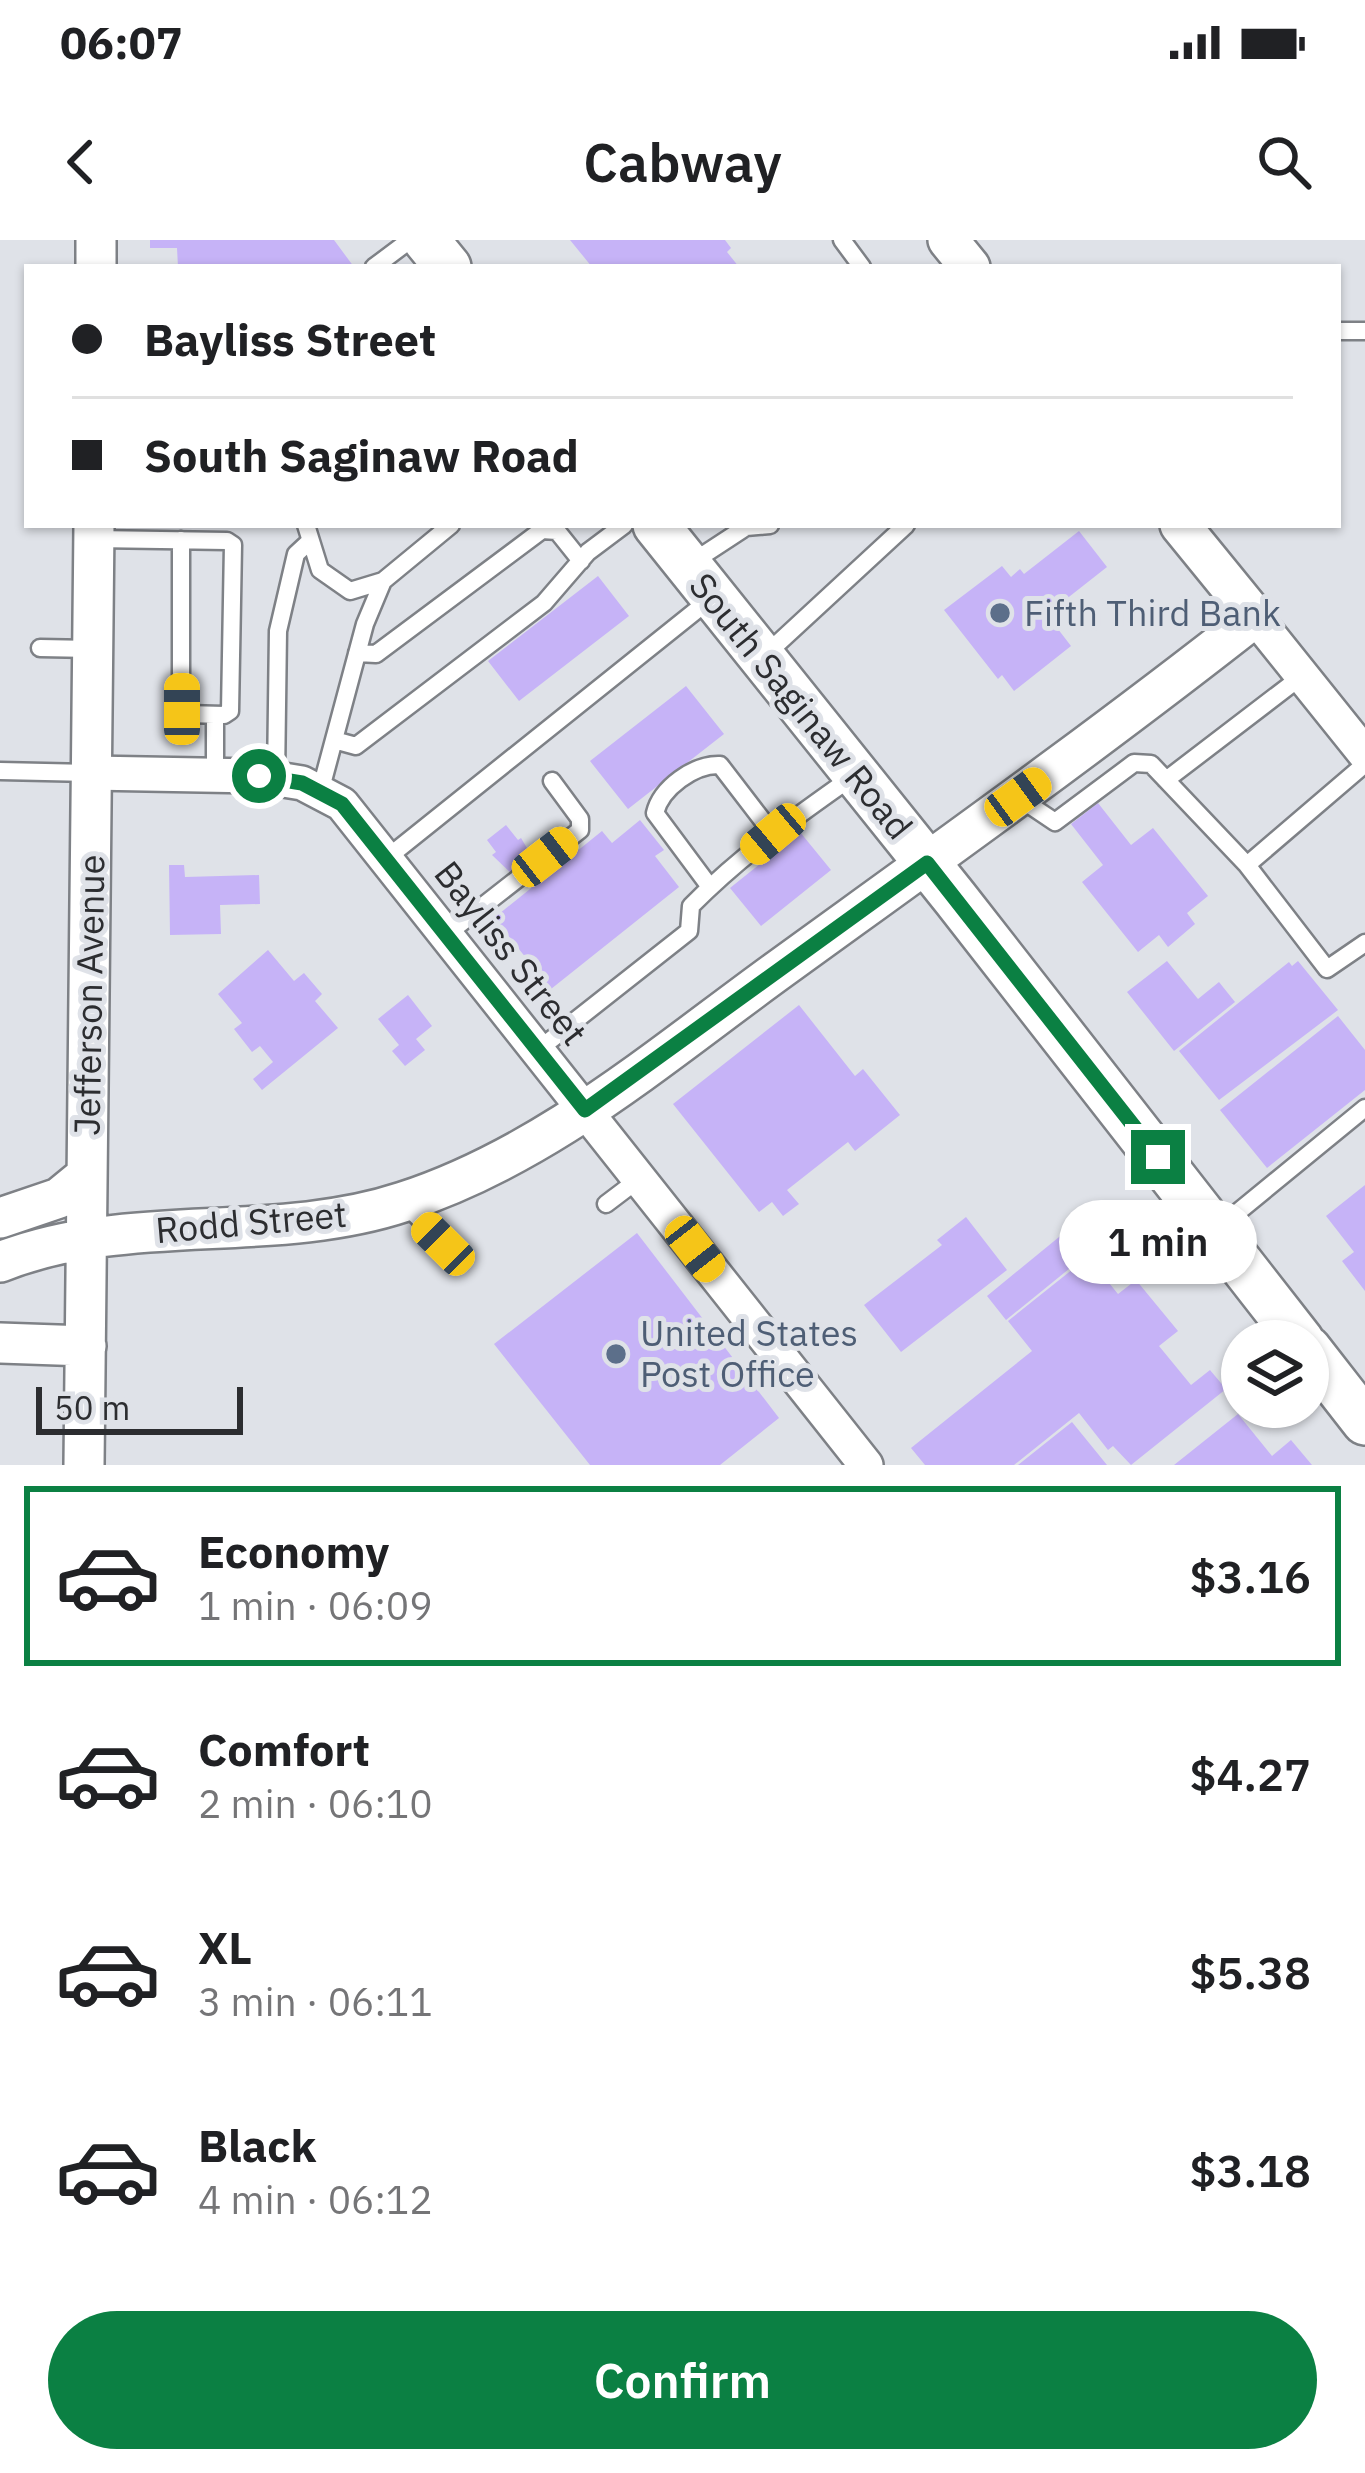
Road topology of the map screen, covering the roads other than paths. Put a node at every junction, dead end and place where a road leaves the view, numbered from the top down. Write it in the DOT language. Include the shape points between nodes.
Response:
graph roads {
  1 [pos="410,240"];
  2 [pos="426,240"];
  3 [pos="948,240"];
  4 [pos="378,264"];
  5 [pos="446,264"];
  6 [pos="968,264"];
  7 [pos="447,528"];
  8 [pos="620,528"];
  9 [pos="658,528"];
  10 [pos="745,528"];
  11 [pos="903,528"];
  12 [pos="1182,528"];
  13 [pos="94,532"];
  14 [pos="308,533"];
  15 [pos="181,540"];
  16 [pos="580,560"];
  17 [pos="383,581"];
  18 [pos="701,581"];
  19 [pos="1255,617"];
  20 [pos="40,648"];
  21 [pos="92,649"];
  22 [pos="357,653"];
  23 [pos="763,657"];
  24 [pos="1302,676"];
  25 [pos="215,715"];
  26 [pos="334,740"];
  27 [pos="1365,754"];
  28 [pos="1365,764"];
  29 [pos="0,771"];
  30 [pos="91,773"];
  31 [pos="215,775"];
  32 [pos="856,775"];
  33 [pos="276,778"];
  34 [pos="1166,780"];
  35 [pos="552,781"];
  36 [pos="320,792"];
  37 [pos="1018,797"];
  38 [pos="773,834"];
  39 [pos="387,858"];
  40 [pos="927,863"];
  41 [pos="1246,865"];
  42 [pos="710,887"];
  43 [pos="447,934"];
  44 [pos="1365,943"];
  45 [pos="538,1050"];
  46 [pos="1365,1108"];
  47 [pos="585,1110"];
  48 [pos="87,1175"];
  49 [pos="639,1178"];
  50 [pos="403,1202"];
  51 [pos="606,1204"];
  52 [pos="0,1218"];
  53 [pos="1215,1231"];
  54 [pos="86,1239"];
  55 [pos="443,1244"];
  56 [pos="0,1262"];
  57 [pos="1285,1320"];
  58 [pos="0,1343"];
  59 [pos="86,1346"];
  60 [pos="1329,1376"];
  61 [pos="1365,1422"];
  62 [pos="862,1463"];
  63 [pos="84,1465"];
  1 -- 4 [label="lane"];
  2 -- 5 [label="main road"];
  3 -- 6 [label="street"];
  7 -- 17 [label="lane"];
  8 -- 16 [label="lane"];
  9 -- 18 [label="main road, South Saginaw Road"];
  10 -- 18 [label="lane"];
  11 -- 23 [label="lane"];
  12 -- 19 [label="street"];
  13 -- 15 [label="lane"];
  13 -- 21 [label="street, Jefferson Avenue"];
  14 -- 17 [label="lane" via="320,570 350,591"];
  14 -- 33 [label="lane" via="278,631"];
  15 -- 25 [label="lane" via="182,709"];
  15 -- 25 [label="lane" via="233,544 230,711"];
  16 -- 22 [label="lane" via="557,531 542,530 376,654"];
  16 -- 26 [label="lane" via="544,603 356,746"];
  17 -- 22 [label="lane"];
  18 -- 23 [label="main road, South Saginaw Road"];
  18 -- 39 [label="lane"];
  19 -- 24 [label="street"];
  19 -- 37 [label="street, Rodd Street"];
  20 -- 21 [label="lane"];
  21 -- 30 [label="street, Jefferson Avenue"];
  22 -- 26 [label="lane"];
  23 -- 32 [label="main road, South Saginaw Road"];
  24 -- 27 [label="street"];
  24 -- 34 [label="lane"];
  25 -- 31 [label="lane"];
  26 -- 36 [label="lane"];
  28 -- 41 [label="lane"];
  29 -- 30 [label="lane"];
  30 -- 31 [label="street, Bayliss Street"];
  30 -- 48 [label="street, Jefferson Avenue"];
  31 -- 33 [label="street, Bayliss Street"];
  32 -- 38 [label="lane"];
  32 -- 40 [label="main road, South Saginaw Road"];
  33 -- 36 [label="street, Bayliss Street"];
  34 -- 37 [label="lane" via="1151,764 1134,763 1055,823"];
  34 -- 41 [label="lane"];
  35 -- 43 [label="lane" via="580,830"];
  36 -- 39 [label="street, Bayliss Street" via="342,804"];
  37 -- 40 [label="street, Rodd Street"];
  38 -- 42 [label="lane"];
  38 -- 42 [label="lane" via="720,765 704,764 659,797 655,813"];
  39 -- 43 [label="street, Bayliss Street"];
  40 -- 47 [label="street, Rodd Street"];
  40 -- 53 [label="main road, South Saginaw Road"];
  41 -- 44 [label="lane" via="1327,969"];
  42 -- 45 [label="lane" via="691,906 689,931"];
  43 -- 45 [label="street, Bayliss Street"];
  45 -- 47 [label="street, Bayliss Street"];
  46 -- 53 [label="lane"];
  47 -- 49 [label="street, Bayliss Street"];
  47 -- 50 [label="street, Rodd Street" via="537,1143"];
  48 -- 52 [label="street" via="48,1203"];
  48 -- 54 [label="street, Jefferson Avenue"];
  49 -- 51 [label="lane"];
  49 -- 62 [label="street, Bayliss Street"];
  50 -- 54 [label="street, Rodd Street" via="293,1224"];
  50 -- 55 [label="lane"];
  53 -- 57 [label="main road, South Saginaw Road"];
  54 -- 56 [label="street, Rodd Street"];
  54 -- 59 [label="street, Jefferson Avenue"];
  58 -- 59 [label="street"];
  59 -- 63 [label="street, Jefferson Avenue"];
  60 -- 61 [label="main road"];
}
